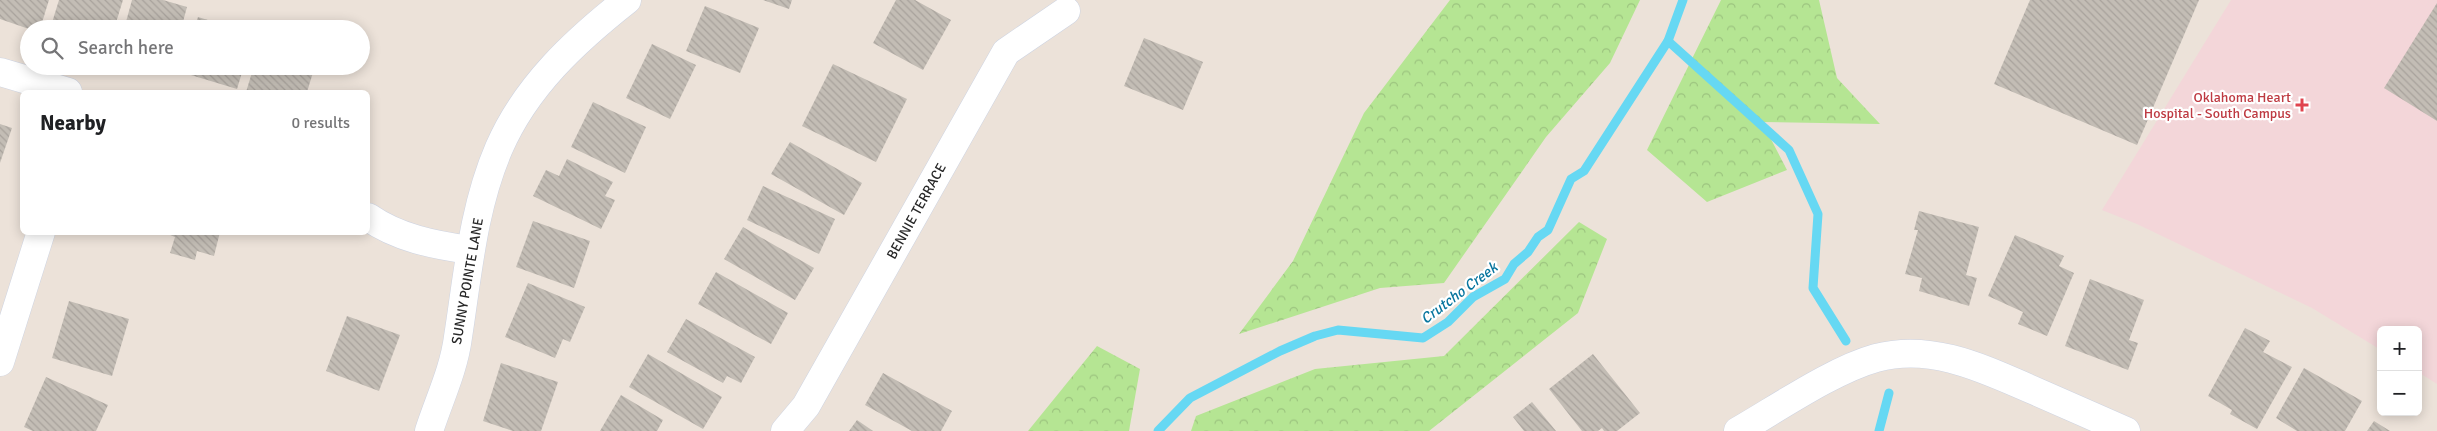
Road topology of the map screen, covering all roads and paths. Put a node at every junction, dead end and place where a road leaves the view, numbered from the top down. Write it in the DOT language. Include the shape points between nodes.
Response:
graph roads {
  1 [pos="627,0"];
  2 [pos="1066,11"];
  3 [pos="0,72"];
  4 [pos="61,90"];
  5 [pos="370,218"];
  6 [pos="40,235"];
  7 [pos="470,250"];
  8 [pos="0,362"];
  9 [pos="429,431"];
  10 [pos="785,431"];
  11 [pos="1738,431"];
  12 [pos="2126,431"];
  1 -- 7 [label="street, SUNNY POINTE LANE" via="559,58 514,120 499,148 488,180"];
  2 -- 10 [label="street, BENNIE TERRACE" via="1006,52 806,406"];
  3 -- 4 [label="street"];
  5 -- 7 [label="street" via="402,235 434,245"];
  6 -- 8 [label="street"];
  7 -- 9 [label="street, SUNNY POINTE LANE" via="455,351"];
  11 -- 12 [label="street" via="1847,369 1875,358 1905,353 1928,354 1980,367"];
}
